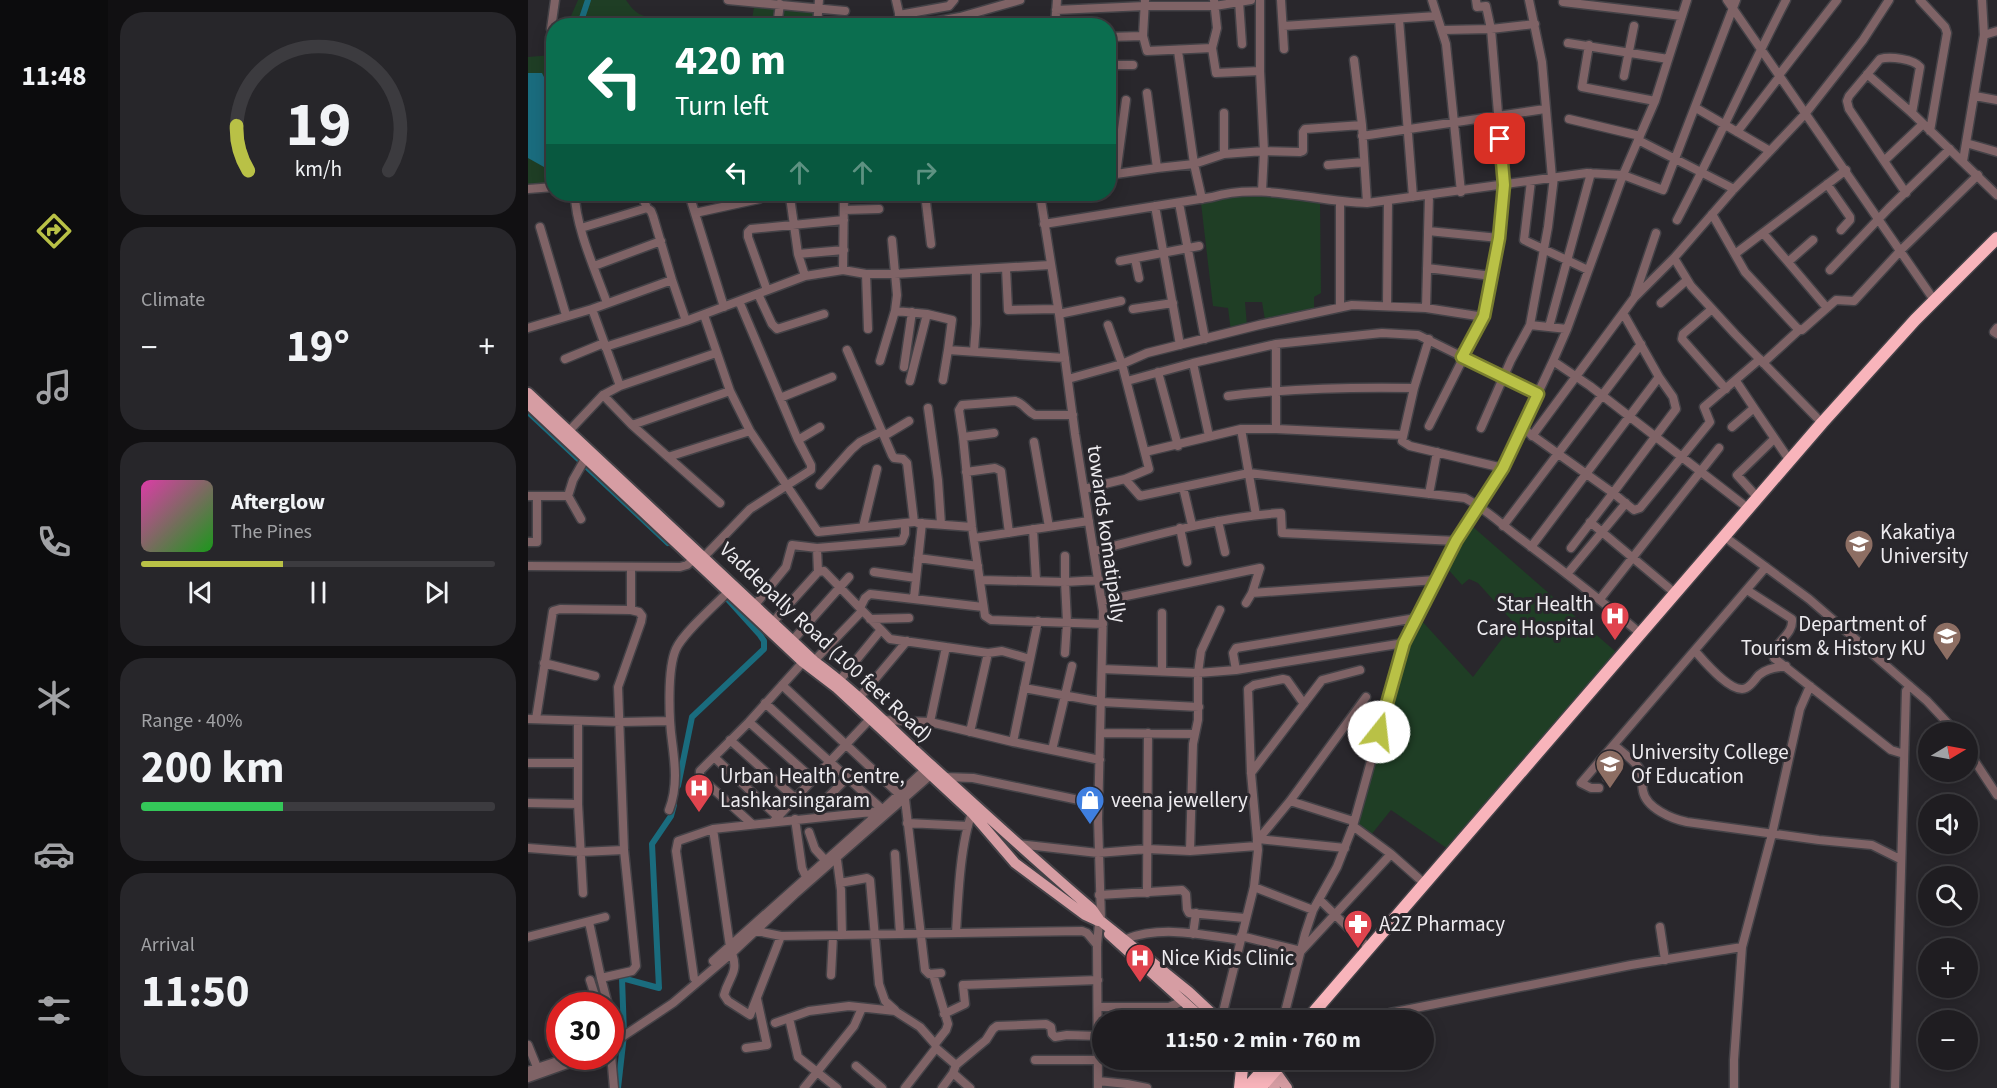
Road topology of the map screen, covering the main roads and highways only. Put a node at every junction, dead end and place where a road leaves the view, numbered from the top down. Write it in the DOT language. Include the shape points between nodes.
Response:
graph roads {
  1 [pos="1997,238"];
  2 [pos="1997,247"];
  3 [pos="528,393"];
  4 [pos="528,404"];
  5 [pos="1728,539"];
  6 [pos="695,561"];
  7 [pos="773,626"];
  8 [pos="808,662"];
  9 [pos="933,771"];
  10 [pos="1100,921"];
  11 [pos="1193,1010"];
  12 [pos="1208,1010"];
  13 [pos="1316,1010"];
  14 [pos="1327,1010"];
  15 [pos="1243,1070"];
  16 [pos="1269,1071"];
  17 [pos="1240,1088"];
  18 [pos="1247,1088"];
  19 [pos="1287,1088"];
  1 -- 5 [label="highway" via="1934,300 1822,423"];
  2 -- 5 [label="highway" via="1912,332"];
  3 -- 6 [label="main road, Vaddepally Road (100 feet Road)"];
  4 -- 6 [label="main road" via="583,462"];
  5 -- 13 [label="highway"];
  5 -- 14 [label="highway"];
  6 -- 7 [label="main road, Vaddepally Road (100 feet Road)" via="755,605"];
  6 -- 7 [label="main road" via="725,595"];
  7 -- 8 [label="main road, Vaddepally Road (100 feet Road)"];
  8 -- 9 [label="main road"];
  8 -- 9 [label="main road, Vaddepally Road (100 feet Road)" via="860,697"];
  9 -- 10 [label="main road, Vaddepally Road (100 feet Road)" via="1092,909"];
  9 -- 10 [label="main road" via="1015,863 1085,915"];
  10 -- 11 [label="main road" via="1106,931"];
  10 -- 12 [label="main road"];
  15 -- 17 [label="highway"];
  16 -- 18 [label="highway"];
  16 -- 19 [label="main road"];
}
